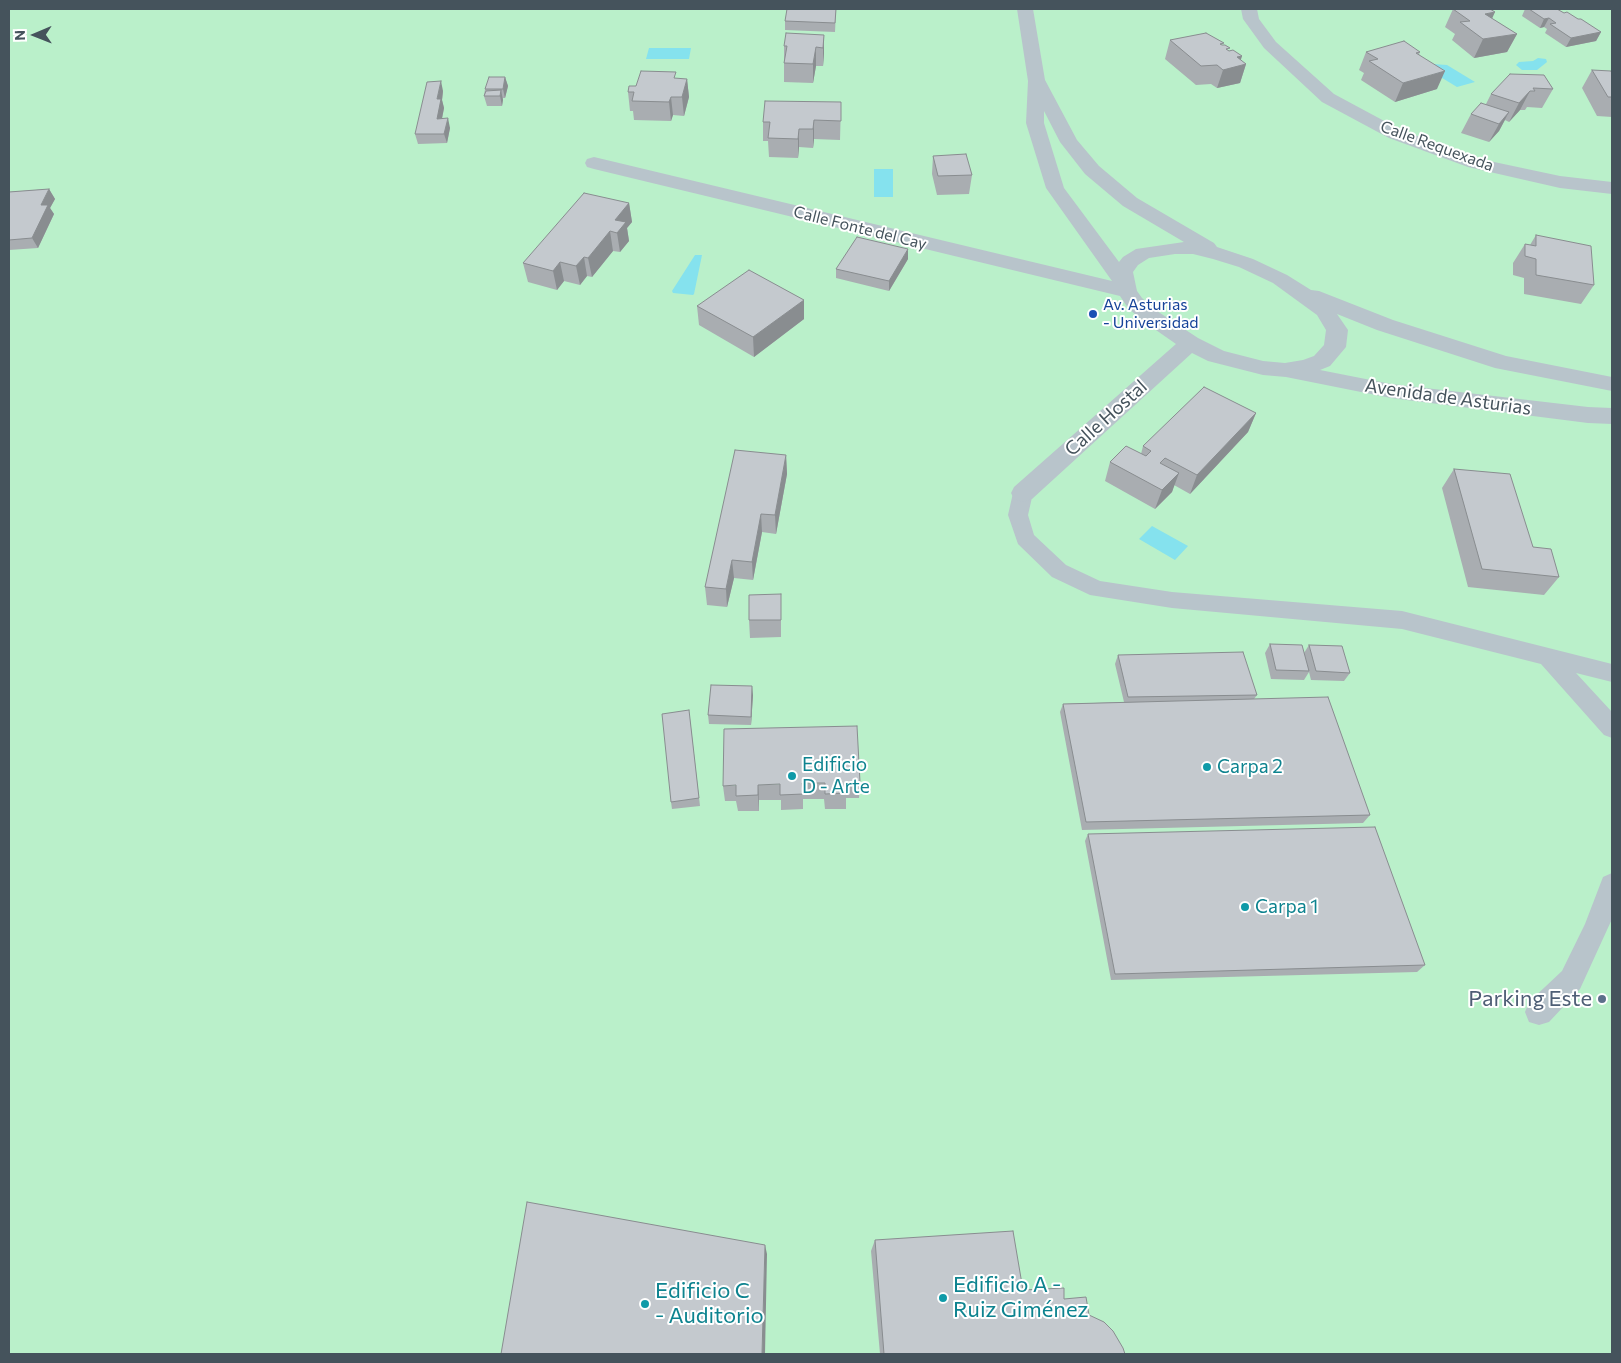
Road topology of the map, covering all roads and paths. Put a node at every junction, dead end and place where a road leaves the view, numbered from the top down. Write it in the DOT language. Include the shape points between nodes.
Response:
graph roads {
  1 [pos="1025,9"];
  2 [pos="1249,9"];
  3 [pos="1037,81"];
  4 [pos="594,163"];
  5 [pos="1612,188"];
  6 [pos="1219,254"];
  7 [pos="1126,288"];
  8 [pos="1299,291"];
  9 [pos="1190,343"];
  10 [pos="1285,370"];
  11 [pos="1612,384"];
  12 [pos="1612,416"];
  13 [pos="1023,493"];
  14 [pos="1547,656"];
  15 [pos="1612,673"];
  16 [pos="1612,728"];
  17 [pos="1612,885"];
  18 [pos="1539,1012"];
  1 -- 3 [label="street"];
  2 -- 5 [label="street, Calle Requexada" via="1251,19 1270,45 1328,98 1395,134 1474,163 1560,182"];
  3 -- 6 [label="street" via="1069,142 1092,170 1130,202"];
  3 -- 7 [label="street" via="1036,123 1055,188"];
  4 -- 7 [label="street, Calle Fonte del Cay"];
  6 -- 7 [label="street" via="1193,248 1143,253 1130,261 1123,272"];
  6 -- 8 [label="street" via="1246,263"];
  7 -- 9 [label="street" via="1135,303 1150,316"];
  8 -- 10 [label="street" via="1325,311 1337,330 1335,347 1322,361"];
  8 -- 11 [label="street" via="1385,325 1503,363"];
  9 -- 10 [label="street" via="1216,356"];
  9 -- 13 [label="street, Calle Hostal"];
  10 -- 12 [label="street, Avenida de Asturias" via="1391,391"];
  13 -- 14 [label="lane" via="1018,515 1025,539 1059,571 1097,589 1172,600 1402,620"];
  14 -- 15 [label="lane"];
  14 -- 16 [label="lane"];
  17 -- 18 [label="lane" via="1571,980"];
}
